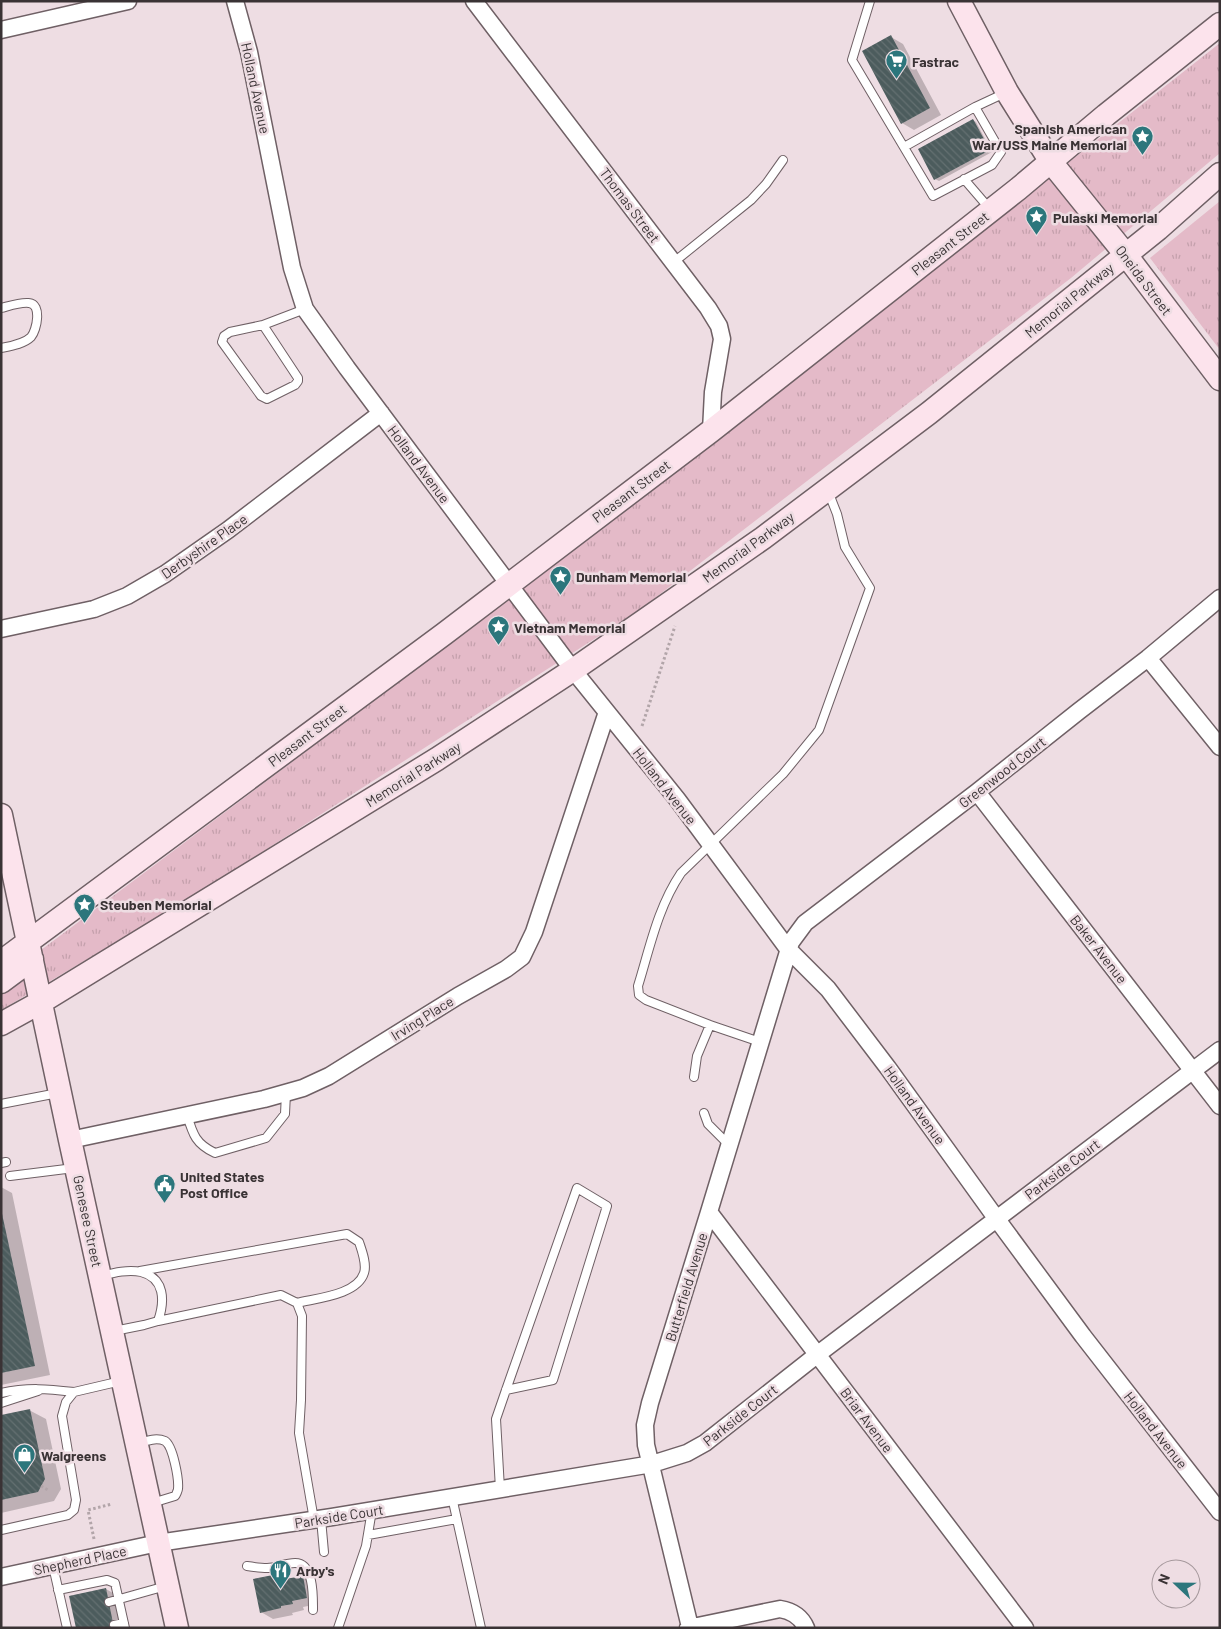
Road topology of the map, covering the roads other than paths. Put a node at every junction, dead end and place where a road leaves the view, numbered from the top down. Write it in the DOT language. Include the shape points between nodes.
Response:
graph roads {
  1 [pos="128,1"];
  2 [pos="235,1"];
  3 [pos="474,1"];
  4 [pos="870,1"];
  5 [pos="959,1"];
  6 [pos="1220,24"];
  7 [pos="1,30"];
  8 [pos="1007,92"];
  9 [pos="975,107"];
  10 [pos="904,147"];
  11 [pos="783,160"];
  12 [pos="1052,162"];
  13 [pos="1220,174"];
  14 [pos="964,179"];
  15 [pos="991,211"];
  16 [pos="1126,255"];
  17 [pos="674,262"];
  18 [pos="1,308"];
  19 [pos="305,309"];
  20 [pos="263,325"];
  21 [pos="1,348"];
  22 [pos="1220,379"];
  23 [pos="381,413"];
  24 [pos="711,431"];
  25 [pos="828,489"];
  26 [pos="508,584"];
  27 [pos="1220,598"];
  28 [pos="1,628"];
  29 [pos="1148,658"];
  30 [pos="573,670"];
  31 [pos="607,712"];
  32 [pos="1220,747"];
  33 [pos="977,792"];
  34 [pos="1,815"];
  35 [pos="4,845"];
  36 [pos="711,845"];
  37 [pos="788,950"];
  38 [pos="30,951"];
  39 [pos="1,962"];
  40 [pos="1,982"];
  41 [pos="41,1002"];
  42 [pos="1,1024"];
  43 [pos="710,1026"];
  44 [pos="760,1042"];
  45 [pos="1220,1050"];
  46 [pos="1193,1071"];
  47 [pos="694,1077"];
  48 [pos="60,1092"];
  49 [pos="286,1093"];
  50 [pos="1,1104"];
  51 [pos="1220,1106"];
  52 [pos="704,1113"];
  53 [pos="187,1115"];
  54 [pos="70,1140"];
  55 [pos="729,1145"];
  56 [pos="76,1168"];
  57 [pos="10,1176"];
  58 [pos="709,1212"];
  59 [pos="996,1218"];
  60 [pos="140,1271"];
  61 [pos="100,1276"];
  62 [pos="297,1303"];
  63 [pos="158,1321"];
  64 [pos="112,1332"];
  65 [pos="818,1354"];
  66 [pos="122,1381"];
  67 [pos="44,1389"];
  68 [pos="506,1390"];
  69 [pos="74,1392"];
  70 [pos="1,1393"];
  71 [pos="1,1403"];
  72 [pos="136,1444"];
  73 [pos="652,1464"];
  74 [pos="500,1489"];
  75 [pos="452,1497"];
  76 [pos="150,1503"];
  77 [pos="372,1510"];
  78 [pos="1220,1512"];
  79 [pos="317,1519"];
  80 [pos="457,1519"];
  81 [pos="1,1530"];
  82 [pos="368,1535"];
  83 [pos="158,1543"];
  84 [pos="324,1552"];
  85 [pos="53,1566"];
  86 [pos="247,1566"];
  87 [pos="1,1577"];
  88 [pos="168,1585"];
  89 [pos="58,1590"];
  90 [pos="119,1600"];
  91 [pos="109,1602"];
  92 [pos="313,1610"];
  93 [pos="72,1611"];
  94 [pos="64,1614"];
  95 [pos="114,1625"];
  96 [pos="125,1625"];
  97 [pos="67,1628"];
  98 [pos="177,1628"];
  99 [pos="338,1628"];
  100 [pos="481,1628"];
  101 [pos="689,1628"];
  102 [pos="806,1628"];
  103 [pos="1025,1628"];
  1 -- 7 [label="street"];
  2 -- 19 [label="street, Holland Avenue" via="249,52 292,268"];
  3 -- 17 [label="street, Thomas Street"];
  4 -- 10 [label="lane" via="852,60"];
  5 -- 8 [label="street, Oneida Street"];
  6 -- 12 [label="street, Pleasant Street"];
  8 -- 9 [label="lane"];
  8 -- 12 [label="street, Oneida Street"];
  9 -- 10 [label="lane"];
  9 -- 14 [label="lane" via="1000,152 992,165"];
  10 -- 14 [label="lane" via="932,196"];
  11 -- 17 [label="lane" via="751,200"];
  12 -- 15 [label="street, Pleasant Street"];
  12 -- 16 [label="street, Oneida Street"];
  13 -- 16 [label="street, Memorial Parkway"];
  14 -- 15 [label="lane"];
  15 -- 24 [label="street, Pleasant Street"];
  16 -- 22 [label="street, Oneida Street"];
  16 -- 25 [label="street, Memorial Parkway" via="929,413"];
  17 -- 24 [label="street, Thomas Street" via="708,308 719,326 722,339 713,392"];
  18 -- 21 [label="lane" via="27,302 36,309 37,319 36,330 30,338"];
  19 -- 20 [label="lane"];
  19 -- 23 [label="street, Holland Avenue"];
  20 -- 20 [label="lane" via="230,332 222,342 261,396 267,399 295,385 298,378"];
  23 -- 26 [label="street, Holland Avenue"];
  23 -- 28 [label="street, Derbyshire Place" via="158,579 94,609"];
  24 -- 26 [label="street, Pleasant Street"];
  25 -- 30 [label="street, Memorial Parkway"];
  25 -- 36 [label="lane" via="845,547 870,588 818,730 783,774"];
  26 -- 30 [label="street, Holland Avenue"];
  26 -- 38 [label="street, Pleasant Street" via="309,733"];
  27 -- 29 [label="street, Greenwood Court"];
  29 -- 32 [label="street"];
  29 -- 33 [label="street, Greenwood Court"];
  30 -- 31 [label="street, Holland Avenue"];
  30 -- 41 [label="street, Memorial Parkway" via="437,760"];
  31 -- 36 [label="street, Holland Avenue"];
  31 -- 49 [label="street, Irving Place" via="534,932 522,957 329,1076"];
  33 -- 37 [label="street, Greenwood Court" via="805,923"];
  33 -- 46 [label="street, Baker Avenue"];
  34 -- 35 [label="street, Genesee Street"];
  35 -- 38 [label="street, Genesee Street"];
  36 -- 37 [label="street, Holland Avenue"];
  36 -- 43 [label="lane" via="673,884 659,916 638,986 639,995 646,1000"];
  37 -- 44 [label="street, Butterfield Avenue"];
  37 -- 59 [label="street, Holland Avenue" via="828,989"];
  38 -- 39 [label="street"];
  38 -- 40 [label="street"];
  38 -- 41 [label="street, Genesee Street"];
  41 -- 42 [label="street, Memorial Parkway"];
  41 -- 48 [label="street, Genesee Street"];
  43 -- 44 [label="lane"];
  43 -- 47 [label="lane" via="697,1056"];
  44 -- 55 [label="street, Butterfield Avenue"];
  45 -- 46 [label="street, Parkside Court"];
  46 -- 51 [label="street, Baker Avenue"];
  46 -- 59 [label="street, Parkside Court"];
  48 -- 50 [label="lane"];
  48 -- 54 [label="street, Genesee Street"];
  49 -- 53 [label="street, Irving Place"];
  49 -- 53 [label="lane" via="285,1114 266,1138 215,1153 202,1147 192,1132"];
  52 -- 55 [label="lane" via="708,1124"];
  53 -- 54 [label="street, Irving Place"];
  54 -- 56 [label="street, Genesee Street"];
  55 -- 58 [label="street, Butterfield Avenue"];
  56 -- 57 [label="lane"];
  56 -- 61 [label="street, Genesee Street"];
  58 -- 65 [label="street, Briar Avenue"];
  58 -- 73 [label="street, Butterfield Avenue" via="648,1410 646,1445"];
  59 -- 65 [label="street, Parkside Court"];
  59 -- 78 [label="street, Holland Avenue"];
  60 -- 61 [label="lane"];
  60 -- 62 [label="lane" via="347,1234 359,1242 364,1273 355,1286"];
  60 -- 63 [label="lane" via="159,1283 164,1298"];
  61 -- 64 [label="street, Genesee Street"];
  62 -- 63 [label="lane" via="282,1295"];
  62 -- 79 [label="lane" via="302,1316 299,1433"];
  63 -- 64 [label="lane"];
  64 -- 66 [label="street, Genesee Street"];
  65 -- 73 [label="street, Parkside Court" via="705,1443 687,1453"];
  65 -- 103 [label="street, Briar Avenue"];
  66 -- 69 [label="lane"];
  66 -- 72 [label="street, Genesee Street"];
  67 -- 69 [label="lane"];
  67 -- 70 [label="lane"];
  67 -- 71 [label="lane"];
  68 -- 68 [label="lane" via="512,1372 576,1188 608,1206 553,1380"];
  68 -- 74 [label="lane" via="496,1418"];
  69 -- 81 [label="lane" via="66,1402 62,1416 76,1500 74,1510 68,1515"];
  72 -- 76 [label="street, Genesee Street"];
  72 -- 76 [label="lane" via="157,1439 165,1441 175,1463 178,1489 175,1496"];
  73 -- 74 [label="street, Parkside Court"];
  73 -- 101 [label="street, Butterfield Avenue"];
  74 -- 75 [label="street, Parkside Court"];
  75 -- 77 [label="street, Parkside Court"];
  75 -- 80 [label="lane"];
  76 -- 83 [label="street, Genesee Street"];
  77 -- 79 [label="street, Parkside Court"];
  77 -- 82 [label="lane"];
  79 -- 83 [label="street, Parkside Court"];
  79 -- 84 [label="lane"];
  80 -- 82 [label="lane"];
  80 -- 100 [label="lane"];
  82 -- 99 [label="lane"];
  83 -- 85 [label="street, Shepherd Place"];
  83 -- 88 [label="street, Genesee Street"];
  85 -- 87 [label="street, Shepherd Place"];
  85 -- 89 [label="lane"];
  86 -- 92 [label="lane" via="304,1565 313,1593"];
  88 -- 90 [label="lane"];
  88 -- 98 [label="street, Genesee Street"];
  89 -- 90 [label="lane" via="107,1580 115,1583"];
  89 -- 94 [label="lane"];
  90 -- 91 [label="lane"];
  90 -- 96 [label="lane"];
  93 -- 94 [label="lane"];
  94 -- 97 [label="lane"];
  95 -- 96 [label="lane"];
  101 -- 102 [label="street" via="780,1609 797,1615"];
}
